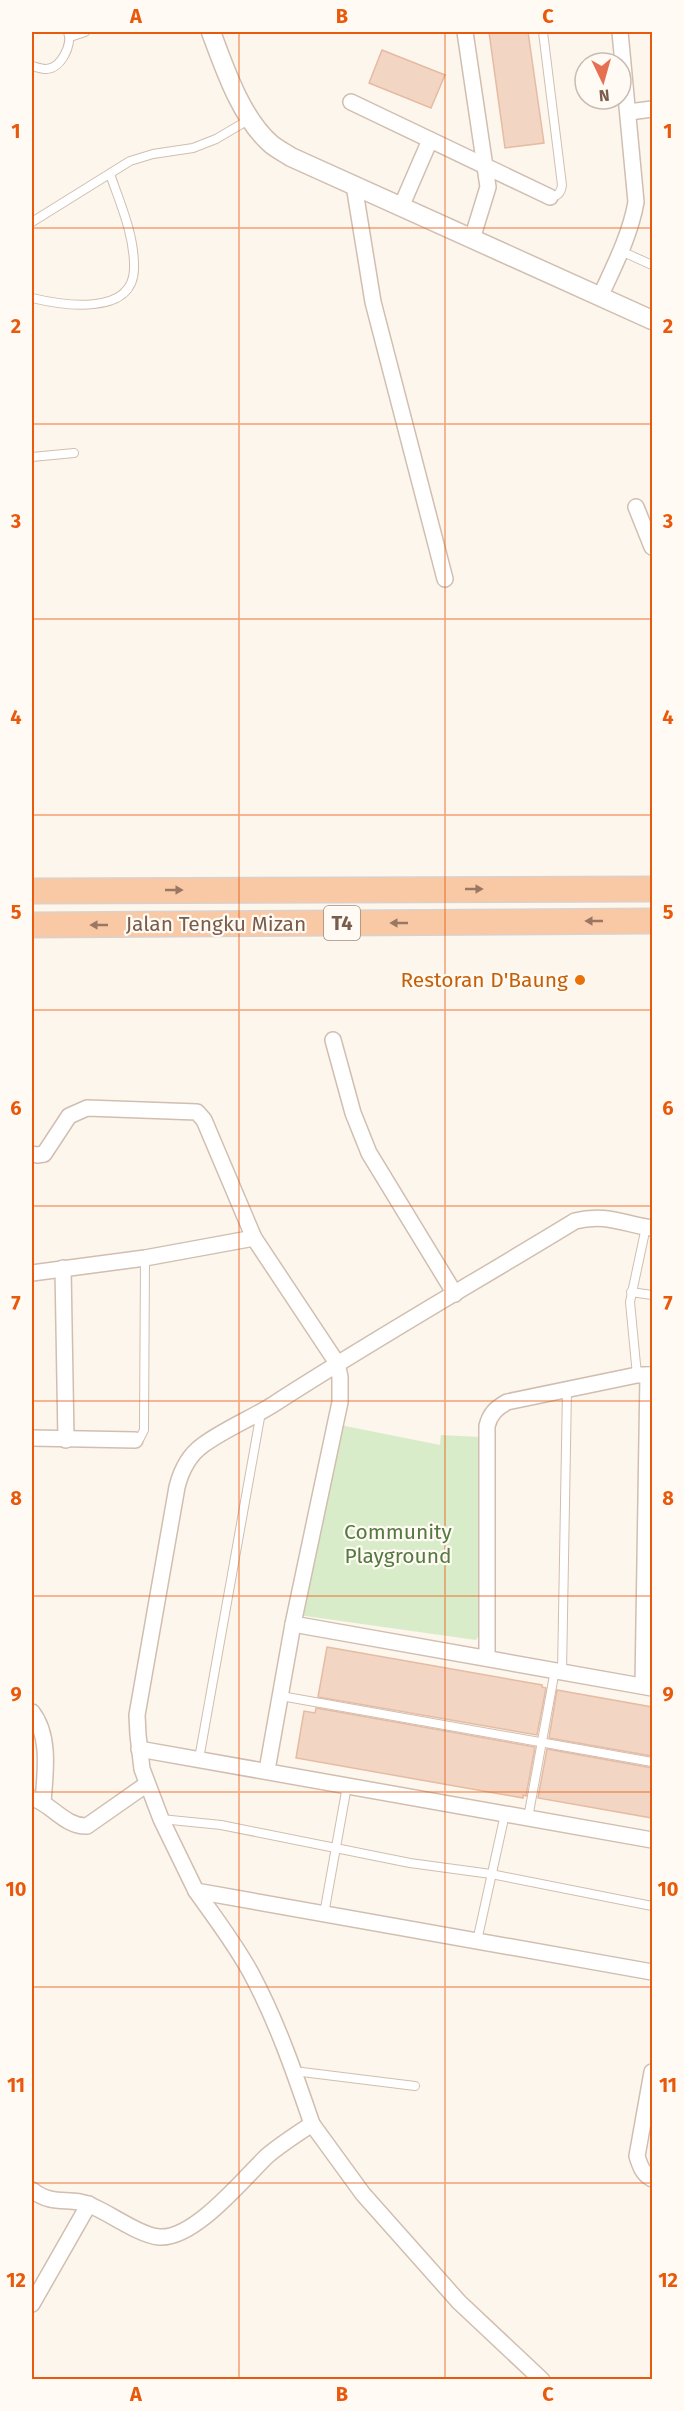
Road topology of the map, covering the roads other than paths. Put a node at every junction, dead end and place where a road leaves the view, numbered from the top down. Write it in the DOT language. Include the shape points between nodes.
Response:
graph roads {
  1 [pos="85,32"];
  2 [pos="213,32"];
  3 [pos="465,32"];
  4 [pos="543,32"];
  5 [pos="620,32"];
  6 [pos="69,34"];
  7 [pos="32,66"];
  8 [pos="351,102"];
  9 [pos="652,109"];
  10 [pos="629,112"];
  11 [pos="250,119"];
  12 [pos="430,140"];
  13 [pos="486,168"];
  14 [pos="110,174"];
  15 [pos="354,185"];
  16 [pos="550,197"];
  17 [pos="400,207"];
  18 [pos="32,222"];
  19 [pos="472,239"];
  20 [pos="621,251"];
  21 [pos="652,265"];
  22 [pos="600,297"];
  23 [pos="32,298"];
  24 [pos="652,320"];
  25 [pos="74,453"];
  26 [pos="32,457"];
  27 [pos="636,507"];
  28 [pos="652,547"];
  29 [pos="445,579"];
  30 [pos="652,889"];
  31 [pos="32,891"];
  32 [pos="652,921"];
  33 [pos="32,925"];
  34 [pos="333,1040"];
  35 [pos="32,1154"];
  36 [pos="649,1227"];
  37 [pos="254,1238"];
  38 [pos="145,1258"];
  39 [pos="63,1268"];
  40 [pos="32,1273"];
  41 [pos="630,1292"];
  42 [pos="455,1294"];
  43 [pos="652,1295"];
  44 [pos="337,1364"];
  45 [pos="646,1375"];
  46 [pos="567,1390"];
  47 [pos="261,1412"];
  48 [pos="32,1438"];
  49 [pos="66,1440"];
  50 [pos="135,1440"];
  51 [pos="293,1624"];
  52 [pos="487,1658"];
  53 [pos="558,1671"];
  54 [pos="648,1687"];
  55 [pos="280,1696"];
  56 [pos="32,1712"];
  57 [pos="542,1742"];
  58 [pos="139,1749"];
  59 [pos="199,1759"];
  60 [pos="652,1762"];
  61 [pos="267,1770"];
  62 [pos="147,1784"];
  63 [pos="347,1785"];
  64 [pos="37,1800"];
  65 [pos="505,1814"];
  66 [pos="528,1818"];
  67 [pos="161,1819"];
  68 [pos="652,1840"];
  69 [pos="336,1848"];
  70 [pos="491,1874"];
  71 [pos="196,1891"];
  72 [pos="652,1906"];
  73 [pos="324,1914"];
  74 [pos="477,1941"];
  75 [pos="652,1972"];
  76 [pos="294,2071"];
  77 [pos="652,2072"];
  78 [pos="415,2086"];
  79 [pos="312,2124"];
  80 [pos="652,2179"];
  81 [pos="32,2190"];
  82 [pos="89,2204"];
  83 [pos="32,2304"];
  84 [pos="542,2379"];
  1 -- 6 [label="lane"];
  2 -- 11 [label="street" via="224,66"];
  3 -- 13 [label="street"];
  4 -- 16 [label="lane" via="562,184 556,196"];
  5 -- 10 [label="street"];
  6 -- 7 [label="lane" via="68,49 54,66"];
  8 -- 12 [label="street"];
  9 -- 10 [label="street"];
  10 -- 20 [label="street" via="636,202"];
  11 -- 14 [label="lane" via="216,139 193,148 130,161"];
  11 -- 15 [label="street" via="271,144 291,157"];
  12 -- 13 [label="street"];
  12 -- 17 [label="street"];
  13 -- 16 [label="street"];
  13 -- 19 [label="street" via="488,193"];
  14 -- 18 [label="lane"];
  14 -- 23 [label="lane" via="132,244 134,271 127,288 110,300 88,306"];
  15 -- 17 [label="street"];
  15 -- 29 [label="street" via="373,302"];
  17 -- 19 [label="street"];
  19 -- 22 [label="street"];
  20 -- 21 [label="lane"];
  20 -- 22 [label="street"];
  22 -- 24 [label="street"];
  25 -- 26 [label="lane"];
  27 -- 28 [label="street"];
  31 -- 30 [label="highway, Jalan Tengku Mizan / T4, one-way"];
  32 -- 33 [label="highway, Jalan Tengku Mizan / T4, one-way"];
  34 -- 42 [label="street" via="353,1113 369,1153"];
  35 -- 37 [label="street" via="44,1154 69,1116 87,1108 198,1112"];
  36 -- 41 [label="lane"];
  36 -- 42 [label="street" via="606,1217 576,1221"];
  37 -- 38 [label="street"];
  37 -- 44 [label="street"];
  38 -- 39 [label="street"];
  38 -- 50 [label="lane" via="144,1430"];
  39 -- 40 [label="street"];
  39 -- 49 [label="street"];
  41 -- 43 [label="lane"];
  41 -- 45 [label="lane"];
  42 -- 44 [label="street"];
  44 -- 47 [label="street"];
  44 -- 51 [label="street" via="340,1402"];
  45 -- 46 [label="street"];
  45 -- 54 [label="street"];
  46 -- 52 [label="street" via="507,1402 497,1407 487,1426"];
  46 -- 53 [label="lane"];
  47 -- 58 [label="street" via="203,1445 180,1475 137,1715"];
  47 -- 59 [label="lane"];
  48 -- 49 [label="street"];
  49 -- 50 [label="street"];
  51 -- 52 [label="street"];
  51 -- 55 [label="street"];
  52 -- 53 [label="street"];
  53 -- 54 [label="street"];
  53 -- 57 [label="lane"];
  55 -- 57 [label="lane"];
  55 -- 61 [label="street"];
  56 -- 64 [label="street" via="45,1748"];
  57 -- 60 [label="lane"];
  57 -- 66 [label="lane"];
  58 -- 59 [label="street"];
  58 -- 62 [label="street"];
  59 -- 61 [label="street"];
  61 -- 63 [label="street"];
  62 -- 64 [label="street" via="87,1826 71,1824"];
  62 -- 67 [label="street"];
  63 -- 65 [label="street"];
  63 -- 69 [label="lane"];
  65 -- 66 [label="street"];
  65 -- 70 [label="lane"];
  66 -- 68 [label="street"];
  67 -- 69 [label="lane" via="221,1825"];
  67 -- 71 [label="street"];
  69 -- 70 [label="lane"];
  69 -- 73 [label="lane"];
  70 -- 72 [label="lane"];
  70 -- 74 [label="lane"];
  71 -- 73 [label="street"];
  71 -- 76 [label="street" via="253,1977"];
  73 -- 74 [label="street"];
  74 -- 75 [label="street"];
  76 -- 78 [label="lane"];
  76 -- 79 [label="street"];
  77 -- 80 [label="street" via="637,2156 646,2176"];
  79 -- 82 [label="street" via="268,2155 233,2193 173,2235 155,2236"];
  79 -- 84 [label="street" via="363,2194 459,2302"];
  81 -- 82 [label="street" via="50,2201"];
  82 -- 83 [label="street"];
}
